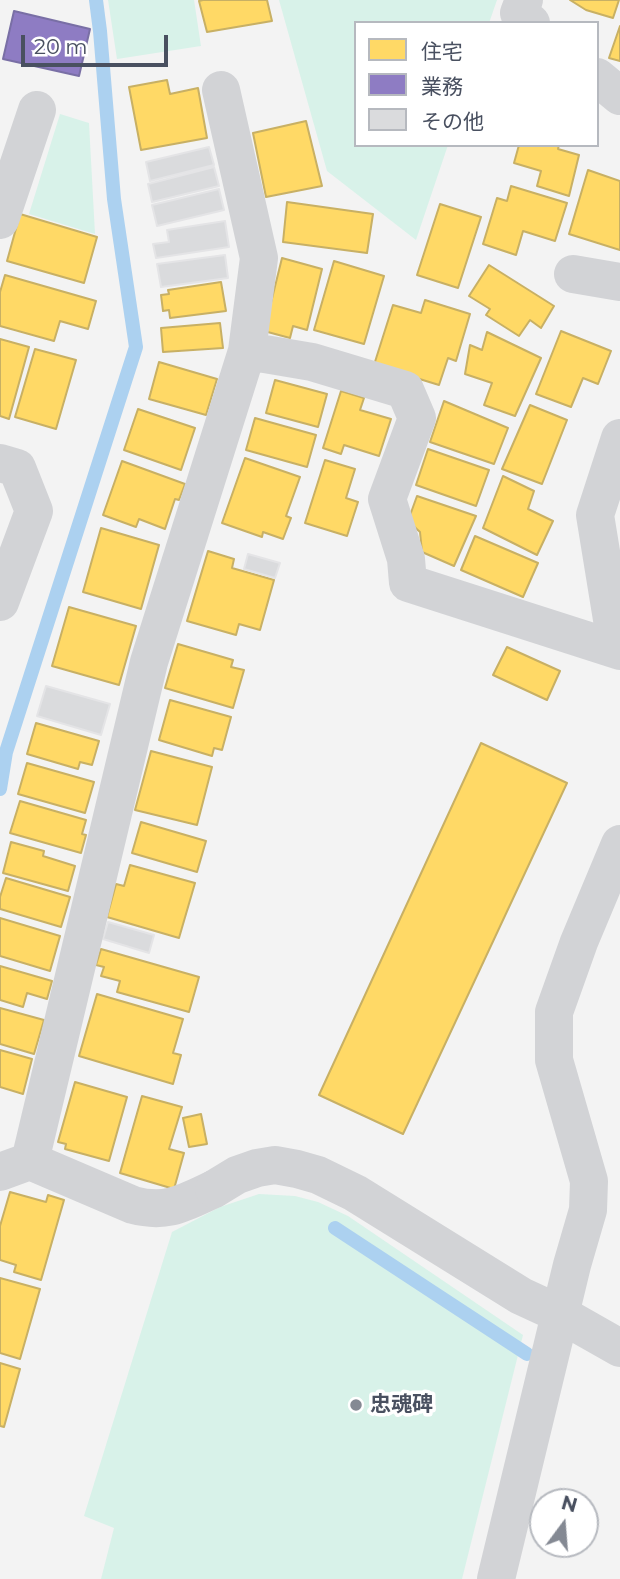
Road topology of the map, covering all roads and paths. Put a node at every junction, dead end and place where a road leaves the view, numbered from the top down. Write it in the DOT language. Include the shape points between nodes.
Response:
graph roads {
  1 [pos="524,0"];
  2 [pos="529,21"];
  3 [pos="599,79"];
  4 [pos="221,90"];
  5 [pos="620,96"];
  6 [pos="37,110"];
  7 [pos="0,220"];
  8 [pos="573,274"];
  9 [pos="620,282"];
  10 [pos="247,351"];
  11 [pos="620,438"];
  12 [pos="0,463"];
  13 [pos="0,602"];
  14 [pos="619,650"];
  15 [pos="620,844"];
  16 [pos="15,1167"];
  17 [pos="560,1314"];
  18 [pos="620,1348"];
  19 [pos="496,1579"];
  1 -- 2 [label="street" via="519,13"];
  3 -- 5 [label="street"];
  4 -- 10 [label="street" via="260,258"];
  6 -- 7 [label="street"];
  8 -- 9 [label="street"];
  10 -- 14 [label="street" via="312,362 405,390 417,418 387,499 408,583"];
  10 -- 16 [label="street" via="149,662"];
  11 -- 14 [label="street" via="595,515"];
  12 -- 13 [label="street" via="17,468 34,511"];
  15 -- 17 [label="street" via="554,1012 554,1060 589,1181 588,1210"];
  16 -- 17 [label="street" via="149,1209 188,1201 237,1175 266,1166 318,1175 521,1296"];
  17 -- 18 [label="street"];
  17 -- 19 [label="street"];
}
